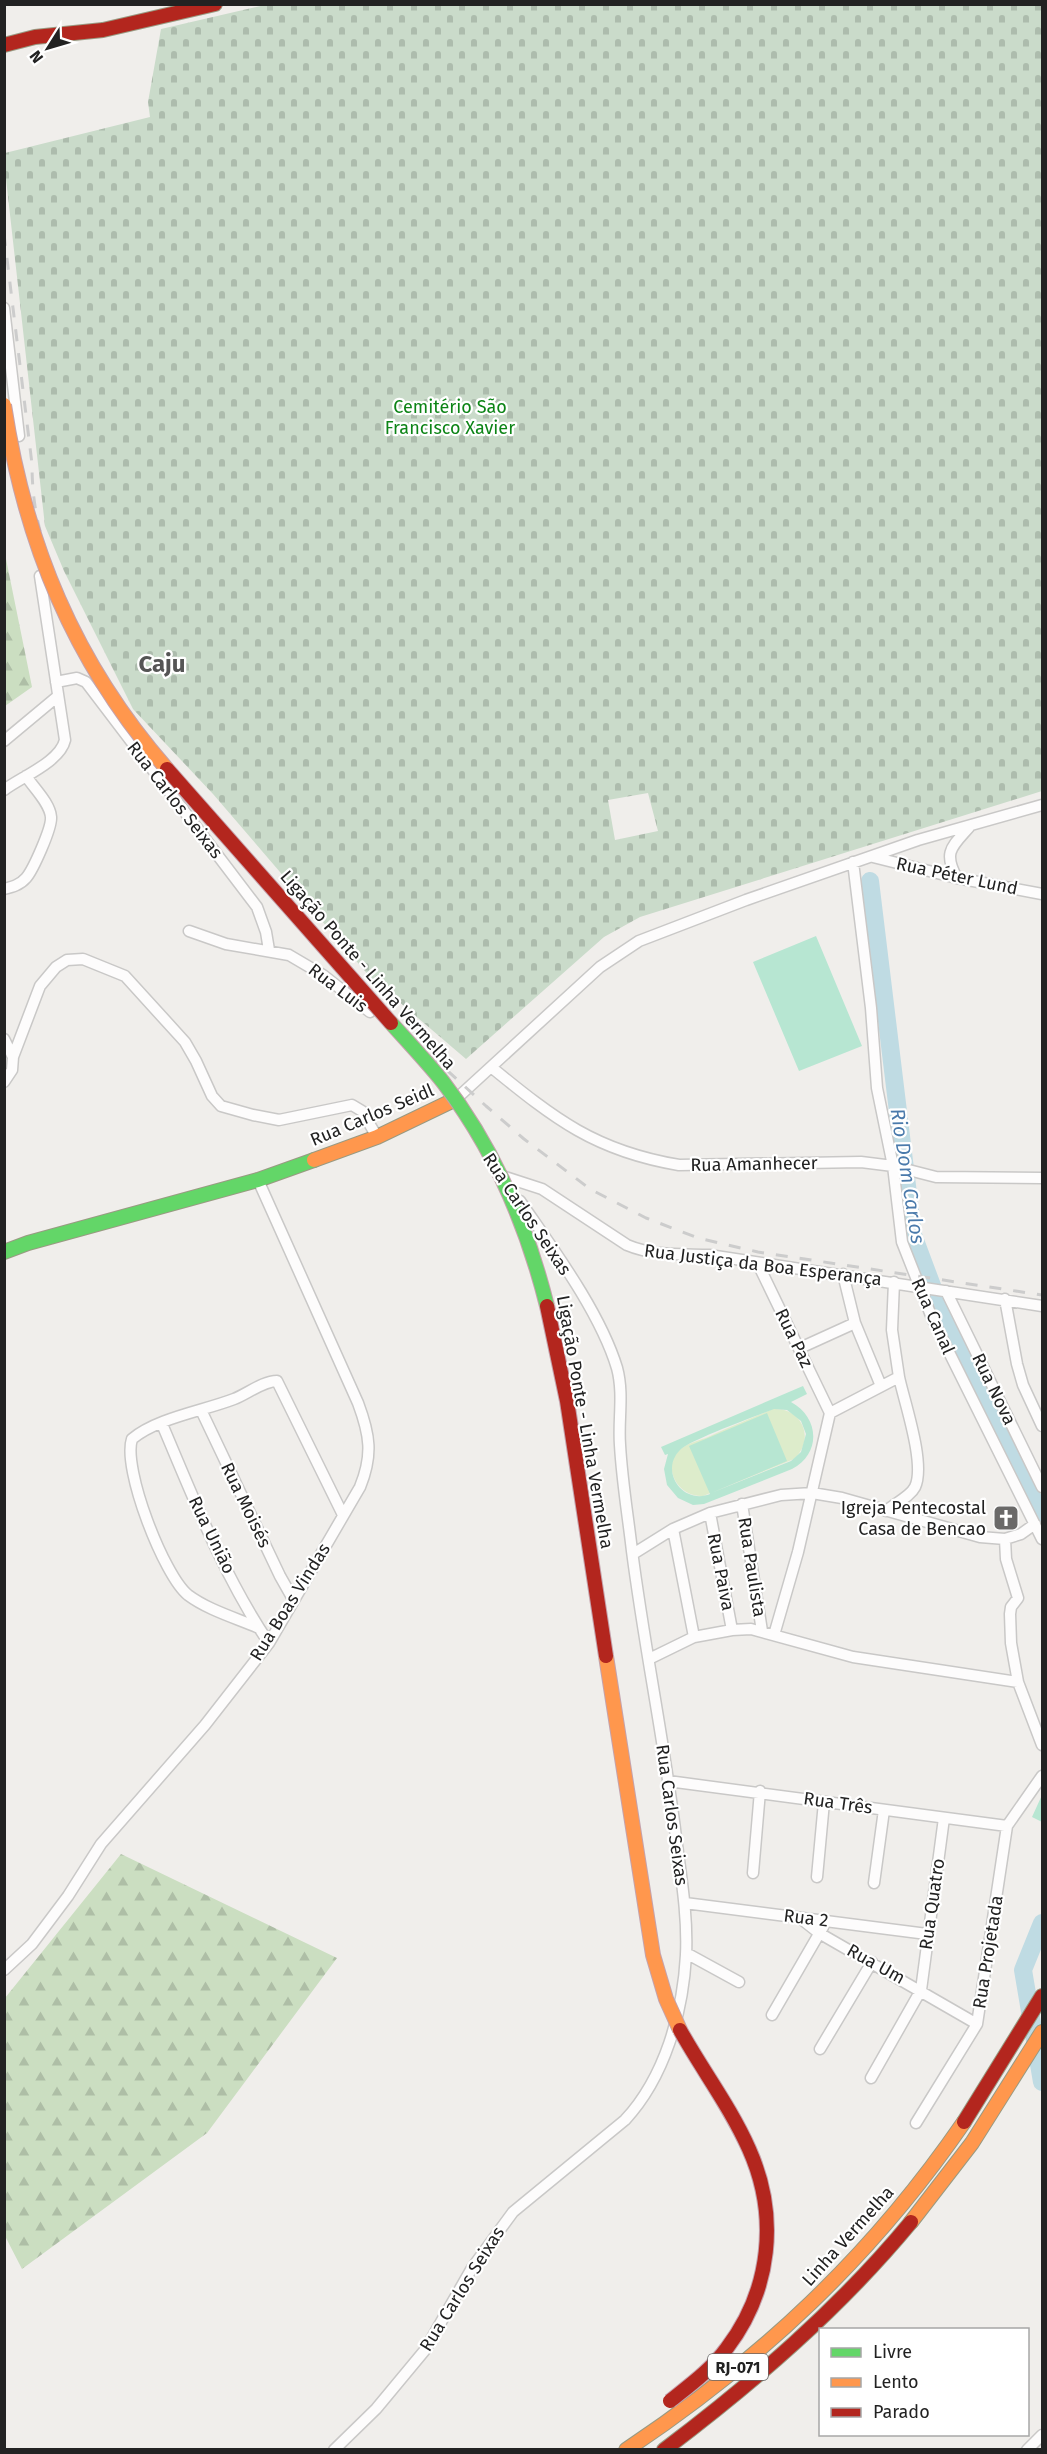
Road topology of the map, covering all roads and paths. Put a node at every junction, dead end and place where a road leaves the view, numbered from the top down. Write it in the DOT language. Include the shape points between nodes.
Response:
graph roads {
  1 [pos="215,4"];
  2 [pos="4,45"];
  3 [pos="4,308"];
  4 [pos="4,405"];
  5 [pos="26,484"];
  6 [pos="37,559"];
  7 [pos="56,682"];
  8 [pos="58,696"];
  9 [pos="4,741"];
  10 [pos="26,776"];
  11 [pos="4,790"];
  12 [pos="1042,805"];
  13 [pos="971,825"];
  14 [pos="873,856"];
  15 [pos="853,862"];
  16 [pos="957,878"];
  17 [pos="4,889"];
  18 [pos="1042,894"];
  19 [pos="189,931"];
  20 [pos="269,950"];
  21 [pos="4,1039"];
  22 [pos="13,1057"];
  23 [pos="491,1067"];
  24 [pos="4,1082"];
  25 [pos="456,1099"];
  26 [pos="377,1137"];
  27 [pos="896,1167"];
  28 [pos="502,1176"];
  29 [pos="1042,1178"];
  30 [pos="258,1180"];
  31 [pos="4,1252"];
  32 [pos="758,1264"];
  33 [pos="843,1274"];
  34 [pos="894,1282"];
  35 [pos="923,1288"];
  36 [pos="943,1291"];
  37 [pos="1005,1299"];
  38 [pos="1042,1306"];
  39 [pos="855,1323"];
  40 [pos="800,1348"];
  41 [pos="899,1377"];
  42 [pos="881,1386"];
  43 [pos="1037,1401"];
  44 [pos="201,1410"];
  45 [pos="830,1413"];
  46 [pos="162,1424"];
  47 [pos="1042,1426"];
  48 [pos="1042,1487"];
  49 [pos="812,1493"];
  50 [pos="742,1504"];
  51 [pos="886,1511"];
  52 [pos="710,1513"];
  53 [pos="343,1515"];
  54 [pos="1035,1524"];
  55 [pos="673,1529"];
  56 [pos="1005,1539"];
  57 [pos="1042,1539"];
  58 [pos="633,1554"];
  59 [pos="293,1599"];
  60 [pos="259,1628"];
  61 [pos="732,1630"];
  62 [pos="762,1631"];
  63 [pos="774,1635"];
  64 [pos="694,1637"];
  65 [pos="269,1643"];
  66 [pos="650,1659"];
  67 [pos="1018,1682"];
  68 [pos="1042,1745"];
  69 [pos="1042,1776"];
  70 [pos="668,1781"];
  71 [pos="760,1791"];
  72 [pos="824,1802"];
  73 [pos="884,1810"];
  74 [pos="944,1818"];
  75 [pos="1007,1826"];
  76 [pos="753,1873"];
  77 [pos="817,1877"];
  78 [pos="874,1883"];
  79 [pos="685,1903"];
  80 [pos="800,1918"];
  81 [pos="826,1921"];
  82 [pos="819,1933"];
  83 [pos="927,1934"];
  84 [pos="686,1953"];
  85 [pos="872,1962"];
  86 [pos="4,1970"];
  87 [pos="739,1982"];
  88 [pos="921,1990"];
  89 [pos="1042,1996"];
  90 [pos="772,2014"];
  91 [pos="977,2024"];
  92 [pos="1042,2032"];
  93 [pos="820,2049"];
  94 [pos="871,2078"];
  95 [pos="916,2123"];
  96 [pos="1042,2435"];
  97 [pos="334,2450"];
  98 [pos="611,2450"];
  99 [pos="626,2450"];
  100 [pos="664,2450"];
  101 [pos="1027,2450"];
  1 -- 2 [label="main road" via="103,30 35,37"];
  3 -- 5 [label="street"];
  4 -- 98 [label="main road, Ligação Ponte - Linha Vermelha, bridge" via="15,470 35,545 62,613 97,677 140,738 443,1082 497,1168 536,1261 566,1396 653,1955 676,2023 748,2146 761,2181 769,2227 764,2272 744,2323 718,2359"];
  6 -- 7 [label="street"];
  7 -- 8 [label="street"];
  7 -- 20 [label="street, Rua Carlos Seixas" via="77,678 86,682 257,907"];
  8 -- 9 [label="street"];
  8 -- 10 [label="street" via="64,744 54,757"];
  10 -- 11 [label="street"];
  10 -- 17 [label="street" via="51,817 49,828 27,877"];
  12 -- 13 [label="street, Rua Carlos Seidl"];
  13 -- 14 [label="street, Rua Carlos Seidl"];
  13 -- 16 [label="street" via="948,856"];
  14 -- 15 [label="street, Rua Carlos Seidl"];
  14 -- 16 [label="street, Rua Péter Lund"];
  15 -- 23 [label="street, Rua Carlos Seidl" via="639,941 600,967"];
  15 -- 27 [label="street, Rua Canal" via="878,1088"];
  16 -- 18 [label="street, Rua Péter Lund"];
  19 -- 20 [label="street, Rua Luis" via="226,944"];
  20 -- 25 [label="street, Rua Luis" via="304,963 348,993"];
  21 -- 22 [label="street"];
  22 -- 24 [label="street" via="12,1070"];
  22 -- 26 [label="street" via="35,994 46,977 67,960 83,959 118,972 135,986 185,1042 221,1106 279,1120 352,1106 362,1112"];
  23 -- 25 [label="street, Rua Carlos Seidl"];
  23 -- 27 [label="street, Rua Amanhecer" via="582,1135 631,1155 679,1165 861,1162"];
  25 -- 26 [label="main road, Rua Carlos Seidl"];
  25 -- 28 [label="street, Rua Carlos Seixas" via="478,1142"];
  26 -- 30 [label="main road, Rua Carlos Seidl"];
  27 -- 29 [label="street, Rua Amanhecer" via="936,1178"];
  27 -- 35 [label="street, Rua Canal" via="902,1242"];
  28 -- 32 [label="street, Rua Justiça da Boa Esperança" via="542,1189 640,1251 710,1255"];
  28 -- 58 [label="street, Rua Carlos Seixas" via="596,1319 616,1366 621,1383 620,1444"];
  30 -- 31 [label="main road, Rua Carlos Seidl"];
  30 -- 53 [label="street, Rua Boas Vindas" via="342,1363 366,1426 368,1467"];
  32 -- 33 [label="street, Rua Justiça da Boa Esperança"];
  32 -- 40 [label="street, Rua Paz"];
  33 -- 34 [label="street, Rua Justiça da Boa Esperança"];
  33 -- 39 [label="street"];
  34 -- 35 [label="street, Rua Justiça da Boa Esperança"];
  34 -- 41 [label="street" via="892,1330"];
  35 -- 36 [label="street, Rua Justiça da Boa Esperança"];
  35 -- 54 [label="street, Rua Canal"];
  36 -- 37 [label="street, Rua Justiça da Boa Esperança"];
  36 -- 48 [label="street, Rua Nova"];
  37 -- 38 [label="street, Rua Justiça da Boa Esperança"];
  37 -- 43 [label="street" via="1023,1385"];
  39 -- 40 [label="street"];
  39 -- 42 [label="street"];
  40 -- 45 [label="street, Rua Paz"];
  41 -- 42 [label="street"];
  41 -- 51 [label="street" via="916,1451 917,1479 910,1493"];
  42 -- 45 [label="street"];
  43 -- 47 [label="street"];
  44 -- 46 [label="street"];
  44 -- 53 [label="street" via="268,1383 279,1383"];
  44 -- 59 [label="street, Rua Moisés"];
  45 -- 49 [label="street"];
  46 -- 60 [label="street, Rua União" via="204,1521"];
  46 -- 60 [label="street" via="131,1442 134,1477 170,1572 189,1596"];
  49 -- 50 [label="street"];
  49 -- 51 [label="street"];
  49 -- 63 [label="street"];
  50 -- 52 [label="street"];
  50 -- 62 [label="street, Rua Paulista"];
  51 -- 56 [label="street" via="980,1538"];
  52 -- 55 [label="street"];
  52 -- 61 [label="street, Rua Paiva"];
  53 -- 59 [label="street, Rua Boas Vindas"];
  54 -- 56 [label="street"];
  54 -- 57 [label="street, Rua Canal"];
  55 -- 58 [label="street"];
  55 -- 64 [label="street"];
  56 -- 67 [label="street" via="1006,1559 1018,1598 1010,1614"];
  58 -- 66 [label="street, Rua Carlos Seixas"];
  59 -- 65 [label="street, Rua Boas Vindas"];
  60 -- 65 [label="street, Rua União"];
  61 -- 62 [label="street"];
  61 -- 64 [label="street"];
  62 -- 63 [label="street"];
  63 -- 67 [label="street" via="853,1657"];
  64 -- 66 [label="street"];
  65 -- 86 [label="street, Rua Boas Vindas" via="205,1725 101,1844 32,1944"];
  66 -- 70 [label="street, Rua Carlos Seixas"];
  67 -- 68 [label="street"];
  69 -- 75 [label="street, Rua Projetada"];
  70 -- 71 [label="street, Rua Três"];
  70 -- 79 [label="street, Rua Carlos Seixas"];
  71 -- 72 [label="street, Rua Três"];
  71 -- 76 [label="street"];
  72 -- 73 [label="street, Rua Três"];
  72 -- 77 [label="street"];
  73 -- 74 [label="street, Rua Três"];
  73 -- 78 [label="street"];
  74 -- 75 [label="street, Rua Três"];
  74 -- 83 [label="street, Rua Quatro"];
  75 -- 91 [label="street, Rua Projetada"];
  79 -- 80 [label="street, Rua 2"];
  79 -- 84 [label="street, Rua Carlos Seixas"];
  80 -- 81 [label="street, Rua 2"];
  80 -- 82 [label="street, Rua Um"];
  81 -- 82 [label="street"];
  81 -- 83 [label="street, Rua 2"];
  82 -- 85 [label="street, Rua Um"];
  82 -- 90 [label="street"];
  83 -- 88 [label="street, Rua Quatro"];
  84 -- 87 [label="street"];
  84 -- 97 [label="street, Rua Carlos Seixas" via="681,1995 669,2040 647,2093 626,2120 506,2220 472,2268 425,2350 376,2409"];
  85 -- 88 [label="street, Rua Um"];
  85 -- 93 [label="street"];
  88 -- 91 [label="street, Rua Um"];
  88 -- 94 [label="street, Rua Um"];
  89 -- 99 [label="main road, Linha Vermelha / RJ-071" via="961,2125 900,2208 842,2274 722,2381"];
  91 -- 95 [label="street, Rua Projetada"];
  92 -- 100 [label="main road, Linha Vermelha / RJ-071" via="978,2136 914,2219 846,2296 804,2338"];
  96 -- 101 [label="street"];
}
